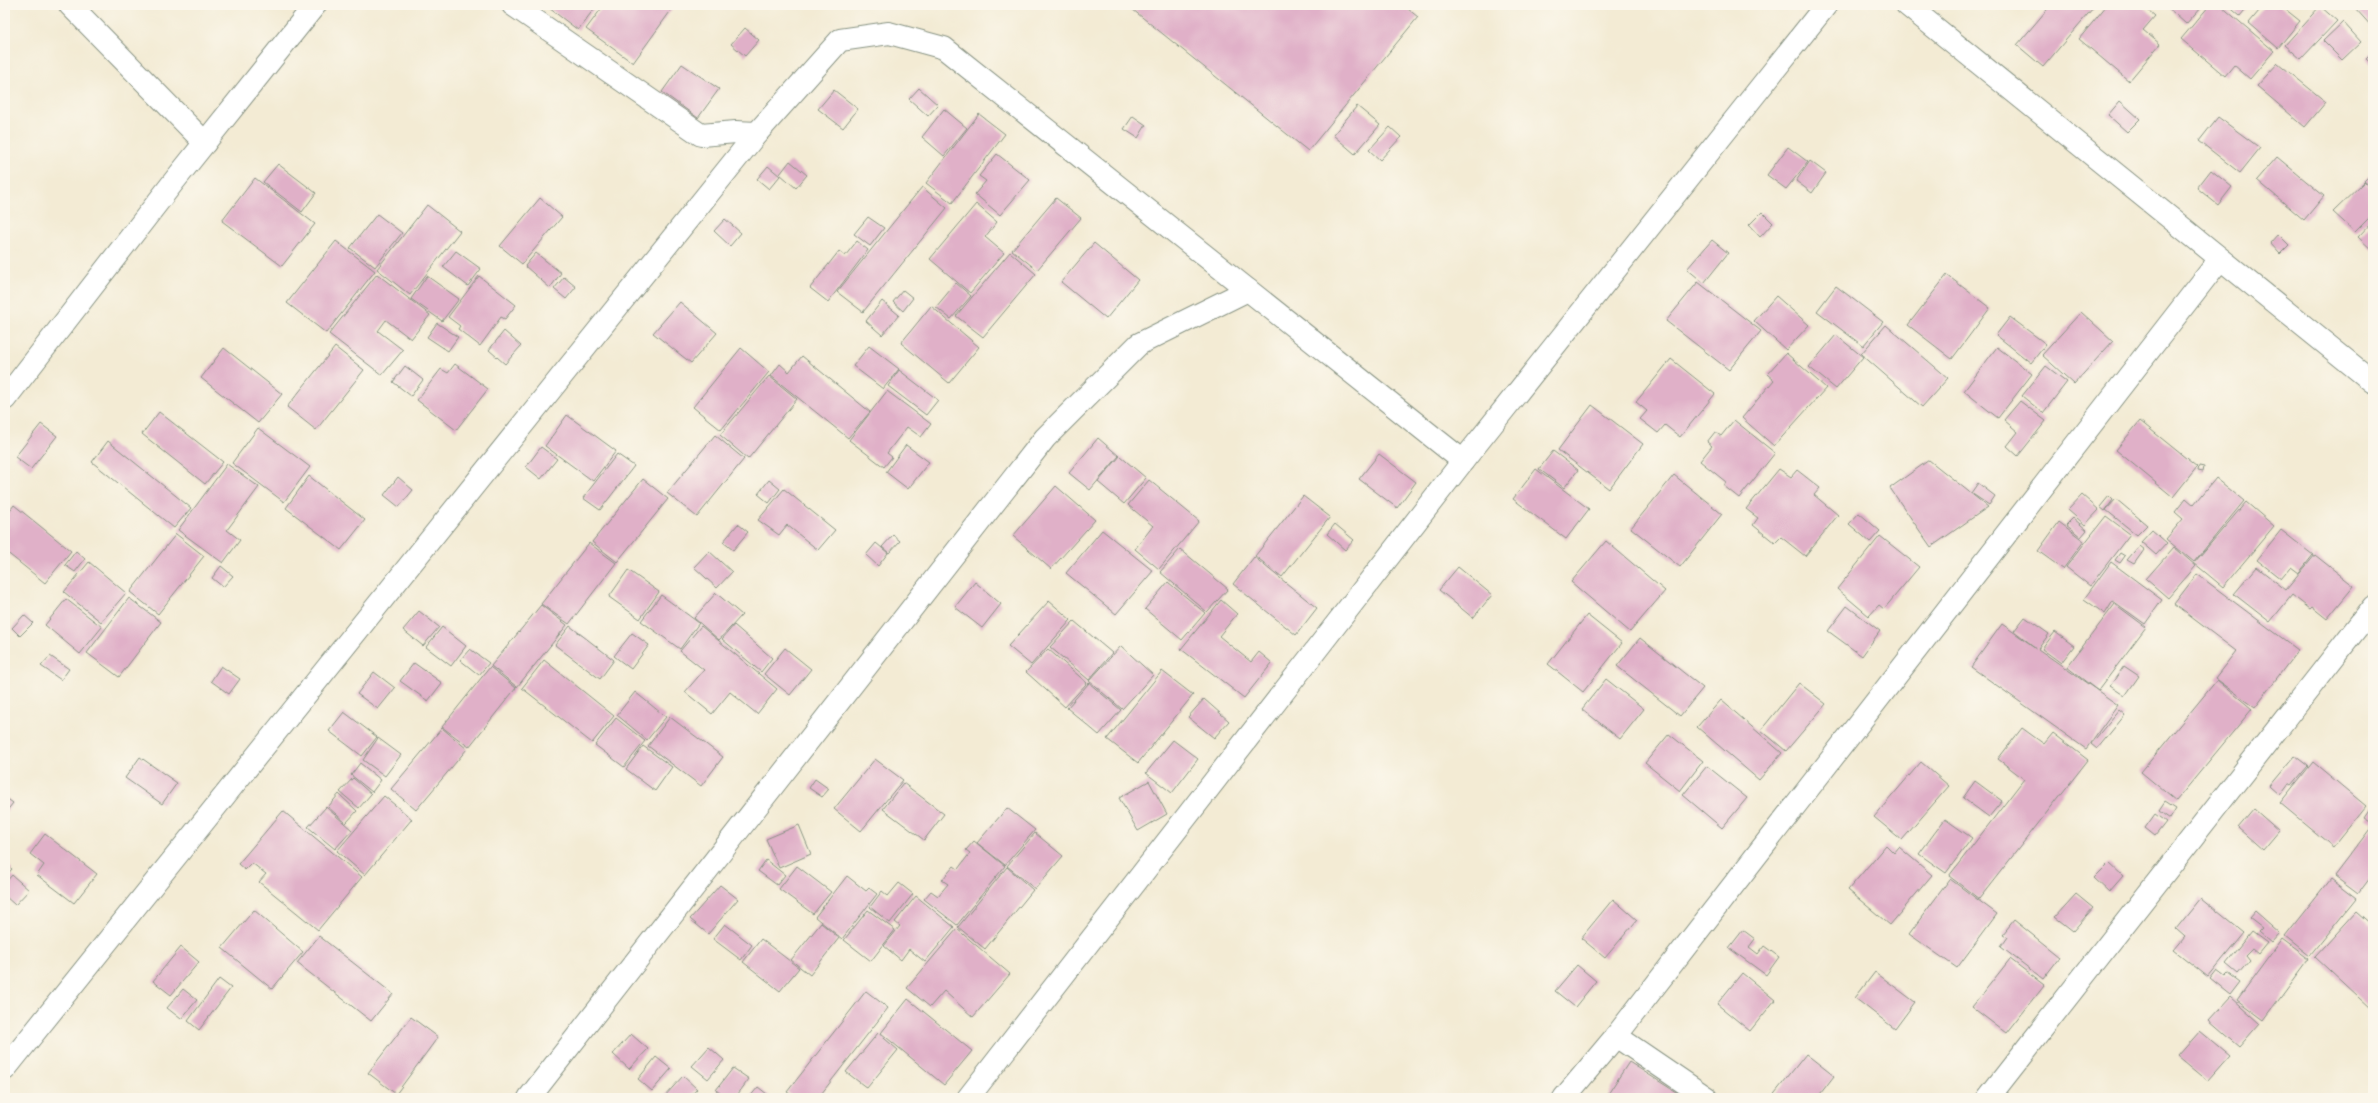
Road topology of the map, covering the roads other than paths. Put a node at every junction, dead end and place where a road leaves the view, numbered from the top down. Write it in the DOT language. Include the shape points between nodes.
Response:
graph roads {
  1 [pos="70,5"];
  2 [pos="315,5"];
  3 [pos="513,5"];
  4 [pos="1826,5"];
  5 [pos="1907,5"];
  6 [pos="757,133"];
  7 [pos="205,143"];
  8 [pos="2220,258"];
  9 [pos="1248,290"];
  10 [pos="2373,382"];
  11 [pos="5,399"];
  12 [pos="1463,461"];
  13 [pos="2373,607"];
  14 [pos="1616,1036"];
  15 [pos="5,1068"];
  16 [pos="529,1098"];
  17 [pos="968,1098"];
  18 [pos="1564,1098"];
  19 [pos="1707,1098"];
  20 [pos="1988,1098"];
  1 -- 7 [label="street"];
  2 -- 7 [label="street"];
  3 -- 6 [label="street" via="701,135"];
  4 -- 12 [label="street"];
  5 -- 8 [label="street"];
  6 -- 9 [label="street" via="840,40 889,33 944,48"];
  6 -- 15 [label="street"];
  7 -- 11 [label="street"];
  8 -- 10 [label="street"];
  8 -- 14 [label="street"];
  9 -- 12 [label="street"];
  9 -- 16 [label="street" via="1139,344 1045,438"];
  12 -- 17 [label="street"];
  13 -- 20 [label="street"];
  14 -- 18 [label="street"];
  14 -- 19 [label="street"];
}
